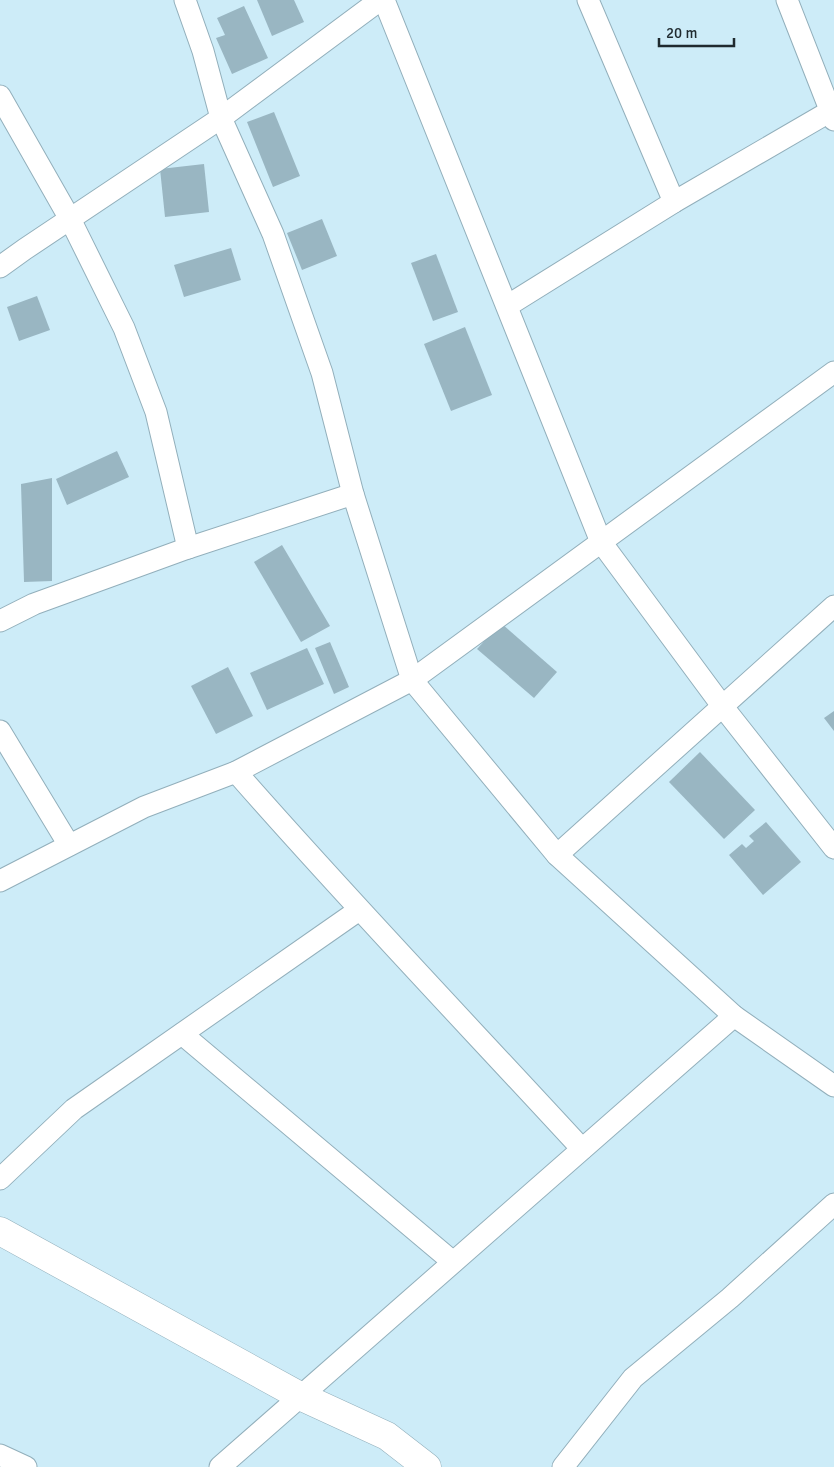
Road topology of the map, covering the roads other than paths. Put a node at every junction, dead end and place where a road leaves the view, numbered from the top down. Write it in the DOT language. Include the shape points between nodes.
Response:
graph roads {
  1 [pos="185,0"];
  2 [pos="380,0"];
  3 [pos="384,0"];
  4 [pos="588,0"];
  5 [pos="787,0"];
  6 [pos="0,96"];
  7 [pos="833,113"];
  8 [pos="221,118"];
  9 [pos="674,202"];
  10 [pos="70,218"];
  11 [pos="0,268"];
  12 [pos="507,306"];
  13 [pos="834,372"];
  14 [pos="353,494"];
  15 [pos="601,542"];
  16 [pos="188,548"];
  17 [pos="834,606"];
  18 [pos="0,621"];
  19 [pos="412,680"];
  20 [pos="723,707"];
  21 [pos="0,731"];
  22 [pos="236,772"];
  23 [pos="69,845"];
  24 [pos="834,848"];
  25 [pos="557,855"];
  26 [pos="0,881"];
  27 [pos="359,910"];
  28 [pos="734,1016"];
  29 [pos="182,1034"];
  30 [pos="834,1086"];
  31 [pos="582,1149"];
  32 [pos="0,1179"];
  33 [pos="834,1204"];
  34 [pos="0,1232"];
  35 [pos="453,1262"];
  36 [pos="300,1396"];
  37 [pos="0,1455"];
  38 [pos="26,1467"];
  39 [pos="220,1467"];
  40 [pos="427,1467"];
  41 [pos="563,1467"];
  1 -- 8 [label="street"];
  2 -- 8 [label="street"];
  3 -- 12 [label="street"];
  4 -- 9 [label="street"];
  5 -- 7 [label="street"];
  6 -- 10 [label="street"];
  7 -- 9 [label="street"];
  8 -- 10 [label="street"];
  8 -- 14 [label="street" via="273,234 319,363"];
  9 -- 12 [label="street"];
  10 -- 11 [label="street"];
  10 -- 16 [label="street" via="124,328 156,412"];
  12 -- 15 [label="street"];
  13 -- 15 [label="street"];
  14 -- 16 [label="street"];
  14 -- 19 [label="street"];
  15 -- 19 [label="street"];
  15 -- 20 [label="street"];
  16 -- 18 [label="street" via="34,604"];
  17 -- 20 [label="street"];
  19 -- 22 [label="street"];
  19 -- 25 [label="street"];
  20 -- 24 [label="street"];
  20 -- 25 [label="street"];
  21 -- 23 [label="street"];
  22 -- 23 [label="street" via="144,807"];
  22 -- 27 [label="street"];
  23 -- 26 [label="street"];
  25 -- 28 [label="street"];
  27 -- 29 [label="street"];
  27 -- 31 [label="street"];
  28 -- 30 [label="street"];
  28 -- 31 [label="street"];
  29 -- 32 [label="street" via="74,1109"];
  29 -- 35 [label="street"];
  31 -- 35 [label="street"];
  33 -- 41 [label="street" via="730,1298 633,1378"];
  34 -- 36 [label="street"];
  35 -- 36 [label="street"];
  36 -- 39 [label="street"];
  36 -- 40 [label="street" via="387,1436"];
  37 -- 38 [label="street"];
}
